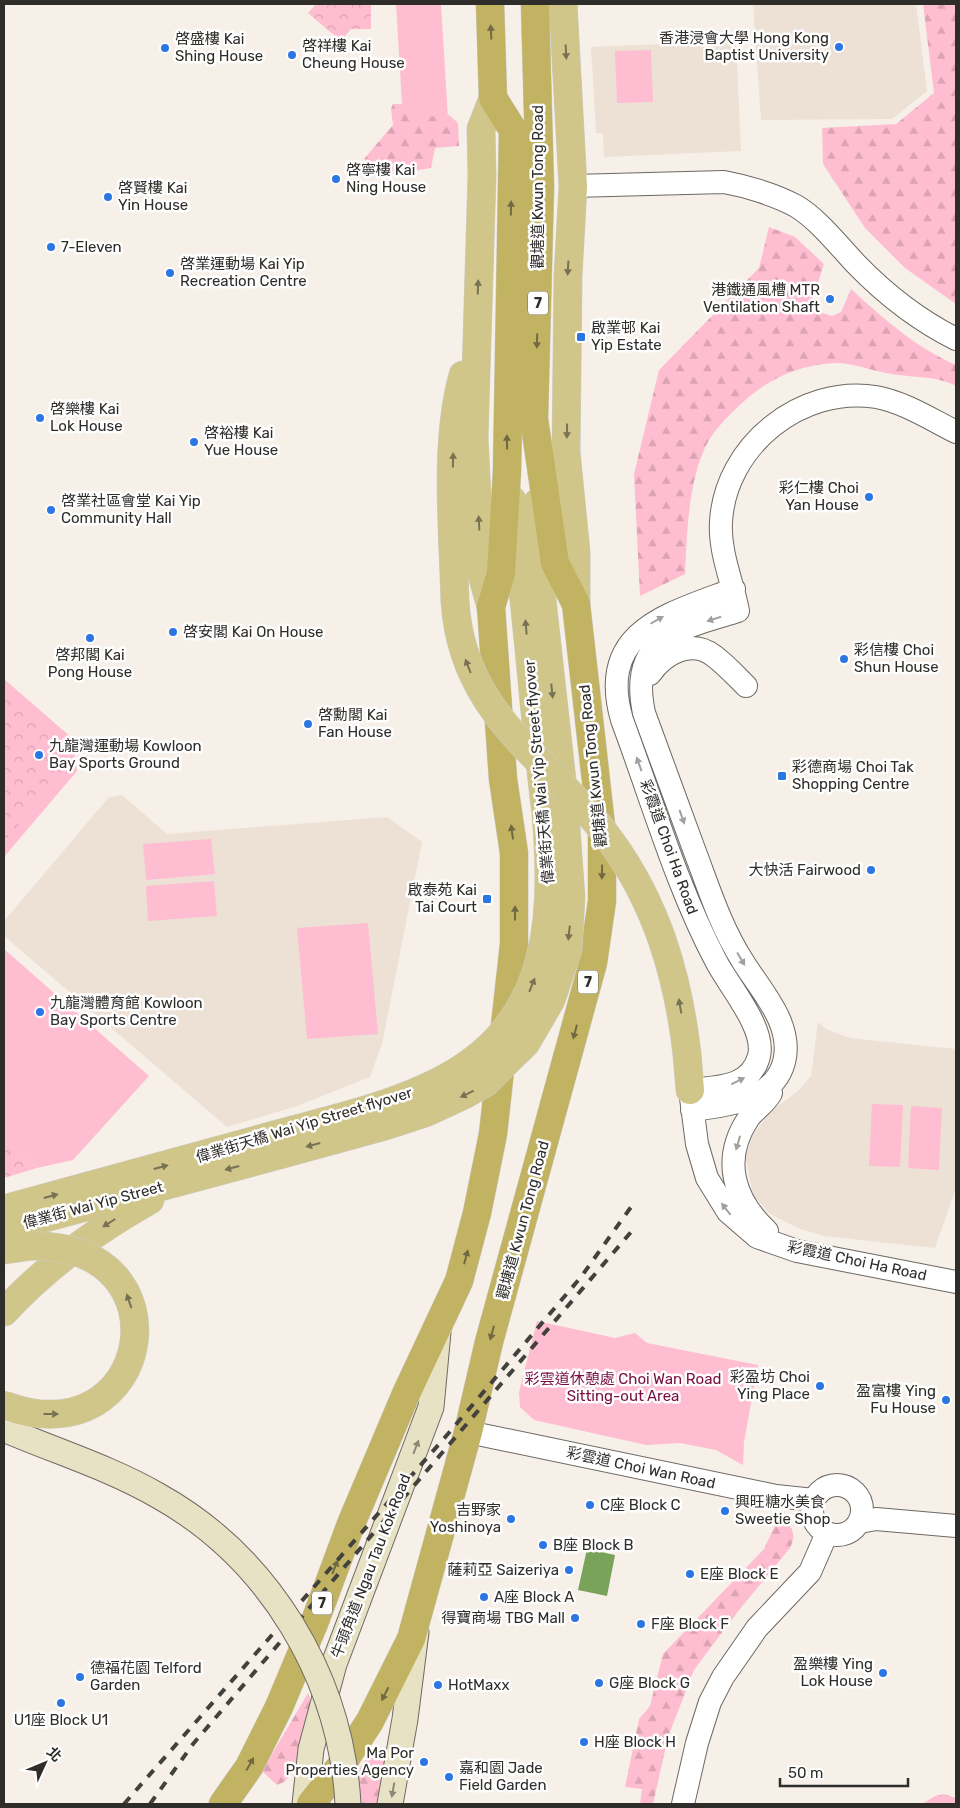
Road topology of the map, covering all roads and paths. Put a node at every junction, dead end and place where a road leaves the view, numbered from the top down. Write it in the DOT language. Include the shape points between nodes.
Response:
graph roads {
  1 [pos="490,4"];
  2 [pos="535,4"];
  3 [pos="563,4"];
  4 [pos="493,98"];
  5 [pos="573,186"];
  6 [pos="476,336"];
  7 [pos="956,339"];
  8 [pos="534,419"];
  9 [pos="956,432"];
  10 [pos="508,471"];
  11 [pos="529,567"];
  12 [pos="734,589"];
  13 [pos="576,604"];
  14 [pos="490,607"];
  15 [pos="687,617"];
  16 [pos="746,686"];
  17 [pos="641,687"];
  18 [pos="781,1072"];
  19 [pos="692,1100"];
  20 [pos="276,1145"];
  21 [pos="114,1179"];
  22 [pos="181,1181"];
  23 [pos="4,1209"];
  24 [pos="4,1229"];
  25 [pos="4,1250"];
  26 [pos="797,1251"];
  27 [pos="956,1282"];
  28 [pos="4,1312"];
  29 [pos="438,1329"];
  30 [pos="4,1405"];
  31 [pos="4,1429"];
  32 [pos="468,1432"];
  33 [pos="4,1438"];
  34 [pos="814,1500"];
  35 [pos="860,1522"];
  36 [pos="956,1526"];
  37 [pos="827,1533"];
  38 [pos="418,1617"];
  39 [pos="223,1804"];
  40 [pos="305,1804"];
  41 [pos="311,1804"];
  42 [pos="339,1804"];
  43 [pos="348,1804"];
  44 [pos="390,1804"];
  45 [pos="683,1804"];
  4 -- 1 [label="highway, 觀塘道 Kwun Tong Road, one-way"];
  2 -- 8 [label="highway, 觀塘道 Kwun Tong Road / 7, one-way" via="540,196"];
  3 -- 5 [label="main road, 觀塘道 Kwun Tong Road, one-way"];
  6 -- 4 [label="main road, 觀塘道 Kwun Tong Road, one-way" via="481,129"];
  10 -- 4 [label="highway, 觀塘道 Kwun Tong Road / 7, one-way" via="513,130"];
  5 -- 7 [label="street" via="724,182 796,206 893,300 933,328"];
  5 -- 13 [label="main road, 觀塘道 Kwun Tong Road, one-way" via="568,276 566,452 576,552"];
  14 -- 6 [label="main road, 觀塘道 Kwun Tong Road, one-way" via="481,572 474,438"];
  19 -- 6 [label="main road, one-way, bridge" via="680,1003 668,955 644,896 597,822 485,699 466,661 455,601 453,432 457,394"];
  8 -- 11 [label="main road"];
  8 -- 13 [label="highway, 觀塘道 Kwun Tong Road / 7" via="555,563"];
  9 -- 12 [label="street" via="877,397 819,400 770,427 747,451 725,503 721,523 723,546"];
  10 -- 11 [label="main road"];
  10 -- 14 [label="highway, 觀塘道 Kwun Tong Road / 7" via="501,573"];
  11 -- 20 [label="main road, 偉業街天橋 Wai Yip Street flyover, bridge" via="556,815 571,897 568,949 551,1000 526,1043 493,1076 466,1094 385,1126"];
  12 -- 15 [label="street, 彩霞道 Choi Ha Road"];
  12 -- 15 [label="street, 彩霞道 Choi Ha Road, one-way" via="738,611"];
  13 -- 32 [label="highway, 觀塘道 Kwun Tong Road / 7, one-way" via="602,834 600,910 593,963 489,1342"];
  29 -- 14 [label="highway, 觀塘道 Kwun Tong Road / 7, one-way" via="460,1281 477,1213 499,1095 514,944 513,844 504,778"];
  15 -- 17 [label="street, 彩霞道 Choi Ha Road" via="655,646 644,664"];
  19 -- 15 [label="street, 彩霞道 Choi Ha Road, one-way" via="744,1079 757,1064 761,1044 754,1025 697,925 622,720 617,693 620,668 635,638 652,622"];
  16 -- 17 [label="street" via="713,655 703,650 683,649 660,661"];
  17 -- 18 [label="street, 彩霞道 Choi Ha Road, one-way" via="644,713 718,916 783,1028 786,1049"];
  18 -- 19 [label="street" via="764,1089 745,1100 723,1106"];
  18 -- 26 [label="street, 彩霞道 Choi Ha Road, one-way" via="768,1098 756,1108 741,1131 735,1152 734,1178 744,1206 753,1218"];
  26 -- 19 [label="street, 彩霞道 Choi Ha Road, one-way" via="757,1237 728,1212 703,1169"];
  21 -- 20 [label="main road, 偉業街天橋 Wai Yip Street flyover, one-way"];
  20 -- 22 [label="main road, 偉業街天橋 Wai Yip Street flyover, one-way"];
  23 -- 21 [label="main road, 偉業街 Wai Yip Street, one-way"];
  22 -- 24 [label="main road, 偉業街 Wai Yip Street"];
  22 -- 28 [label="main road, one-way" via="75,1246"];
  30 -- 25 [label="main road, one-way, bridge" via="26,1412 55,1415 91,1405 109,1392 123,1375 132,1356 135,1333 126,1293 115,1276 98,1262 58,1247"];
  26 -- 27 [label="street, 彩霞道 Choi Ha Road"];
  39 -- 29 [label="highway, 觀塘道 Kwun Tong Road / 7, one-way" via="249,1767 278,1707 406,1394"];
  40 -- 29 [label="main road, 牛頭角道 Ngau Tau Kok Road, one-way, bridge" via="311,1749 334,1664 431,1407"];
  31 -- 43 [label="main road, bridge" via="156,1494 198,1521 246,1565 291,1622 319,1679 340,1743"];
  32 -- 34 [label="street, 彩雲道 Choi Wan Road" via="782,1498"];
  32 -- 38 [label="highway, 觀塘道 Kwun Tong Road / 7"];
  33 -- 42 [label="main road" via="163,1509 209,1542 237,1568 284,1627 310,1683 330,1739"];
  34 -- 35 [label="street" via="825,1488 839,1484 846,1486 861,1501"];
  34 -- 37 [label="street" via="814,1519"];
  35 -- 36 [label="street" via="876,1519"];
  35 -- 37 [label="street" via="843,1535"];
  37 -- 45 [label="street" via="810,1572 756,1628 723,1677 710,1702 697,1743"];
  38 -- 41 [label="highway, 觀塘道 Kwun Tong Road / 7, one-way" via="403,1658 382,1700 340,1767"];
  38 -- 44 [label="main road, one-way"];
}
